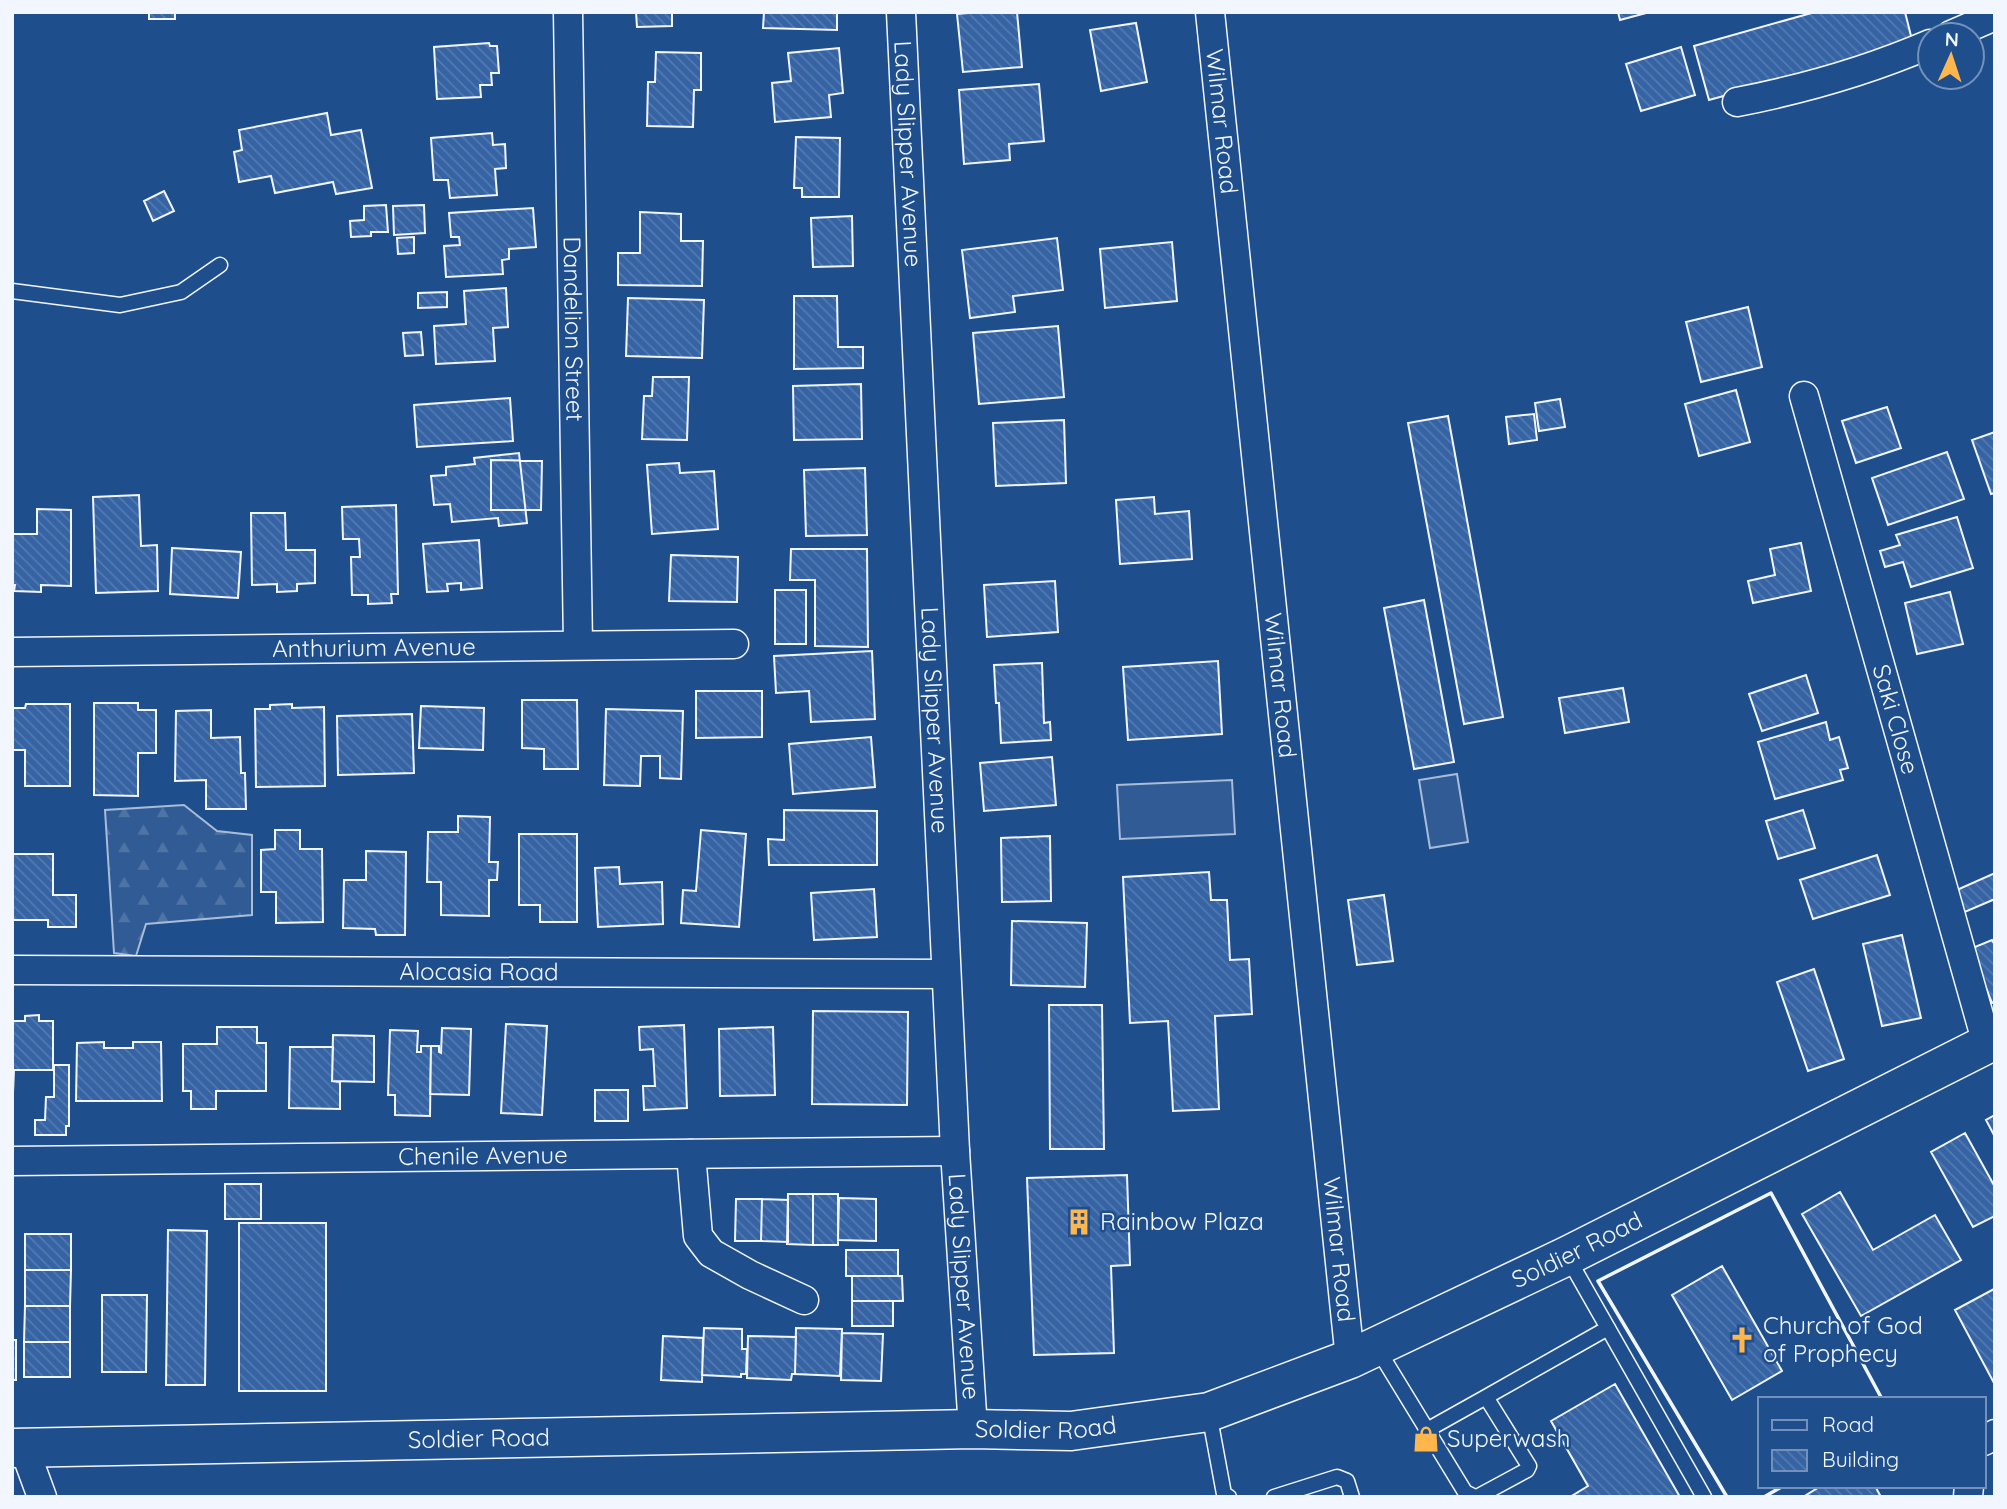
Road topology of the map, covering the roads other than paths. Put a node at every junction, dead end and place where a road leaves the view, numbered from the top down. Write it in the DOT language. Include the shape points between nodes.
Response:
graph roads {
  1 [pos="568,12"];
  2 [pos="901,12"];
  3 [pos="1210,12"];
  4 [pos="1916,50"];
  5 [pos="1737,102"];
  6 [pos="220,265"];
  7 [pos="12,291"];
  8 [pos="1804,396"];
  9 [pos="734,644"];
  10 [pos="579,645"];
  11 [pos="12,652"];
  12 [pos="12,970"];
  13 [pos="946,974"];
  14 [pos="1991,1042"];
  15 [pos="955,1151"];
  16 [pos="691,1154"];
  17 [pos="12,1161"];
  18 [pos="1567,1256"];
  19 [pos="804,1300"];
  20 [pos="1608,1328"];
  21 [pos="1363,1353"];
  22 [pos="1486,1397"];
  23 [pos="1209,1412"];
  24 [pos="973,1429"];
  25 [pos="1427,1430"];
  26 [pos="18,1448"];
  27 [pos="42,1497"];
  28 [pos="1229,1497"];
  29 [pos="1274,1497"];
  30 [pos="1352,1497"];
  31 [pos="1476,1497"];
  32 [pos="1704,1497"];
  1 -- 10 [label="street, Dandelion Street"];
  2 -- 13 [label="street, Lady Slipper Avenue"];
  3 -- 21 [label="street, Wilmar Road"];
  4 -- 5 [label="street" via="1791,92"];
  6 -- 7 [label="lane" via="181,292 120,305"];
  8 -- 14 [label="street, Saki Close"];
  9 -- 10 [label="street, Anthurium Avenue"];
  10 -- 11 [label="street, Anthurium Avenue"];
  12 -- 13 [label="street, Alocasia Road"];
  13 -- 15 [label="street, Lady Slipper Avenue"];
  14 -- 18 [label="main road, Soldier Road"];
  15 -- 16 [label="street, Chenile Avenue"];
  15 -- 24 [label="street, Lady Slipper Avenue"];
  16 -- 17 [label="street, Chenile Avenue"];
  16 -- 19 [label="street" via="698,1236 711,1253"];
  18 -- 20 [label="lane"];
  18 -- 21 [label="main road, Soldier Road"];
  20 -- 22 [label="lane"];
  20 -- 32 [label="lane"];
  21 -- 23 [label="main road, Soldier Road"];
  21 -- 25 [label="lane"];
  22 -- 25 [label="lane"];
  22 -- 31 [label="lane" via="1529,1466"];
  23 -- 24 [label="main road, Soldier Road" via="1070,1431"];
  23 -- 28 [label="lane" via="1224,1493"];
  24 -- 26 [label="main road, Soldier Road"];
  25 -- 31 [label="lane" via="1465,1492"];
  26 -- 27 [label="street"];
  29 -- 30 [label="lane" via="1336,1477 1347,1481"];
}
